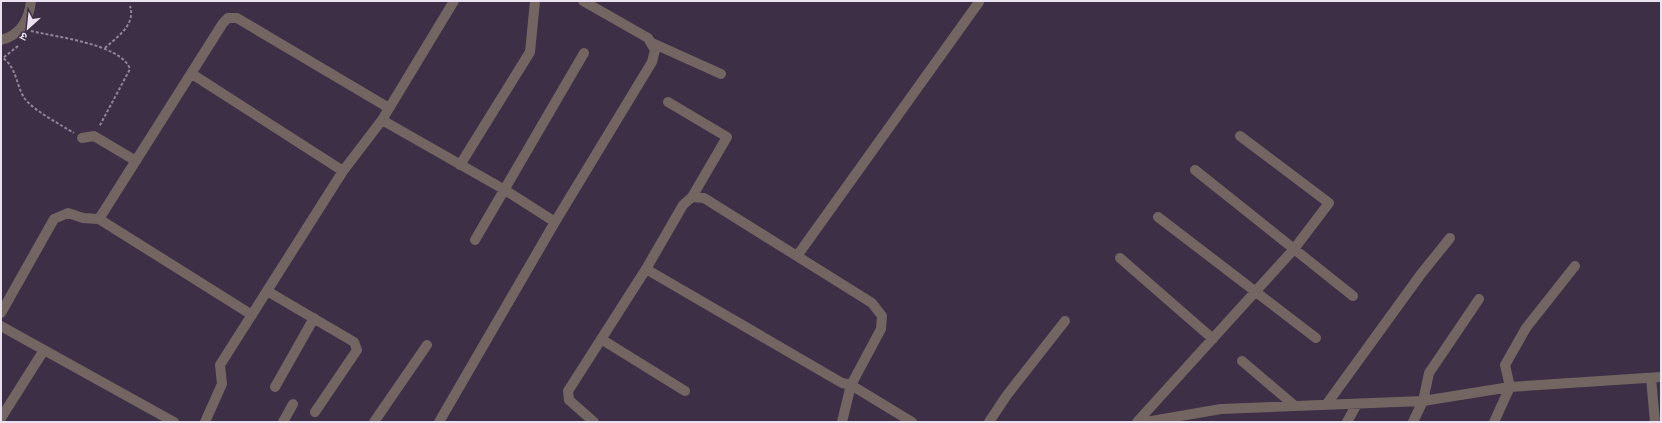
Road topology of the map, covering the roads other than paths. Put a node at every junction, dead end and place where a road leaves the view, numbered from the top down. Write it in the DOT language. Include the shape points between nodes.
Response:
graph roads {
  1 [pos="31,1"];
  2 [pos="454,1"];
  3 [pos="535,1"];
  4 [pos="583,1"];
  5 [pos="979,2"];
  6 [pos="1,40"];
  7 [pos="650,42"];
  8 [pos="584,53"];
  9 [pos="192,74"];
  10 [pos="721,74"];
  11 [pos="668,102"];
  12 [pos="389,108"];
  13 [pos="382,120"];
  14 [pos="1240,136"];
  15 [pos="82,138"];
  16 [pos="136,161"];
  17 [pos="460,165"];
  18 [pos="1195,170"];
  19 [pos="343,171"];
  20 [pos="504,190"];
  21 [pos="692,197"];
  22 [pos="1158,217"];
  23 [pos="99,219"];
  24 [pos="555,222"];
  25 [pos="1450,238"];
  26 [pos="475,240"];
  27 [pos="1294,249"];
  28 [pos="797,256"];
  29 [pos="1120,258"];
  30 [pos="1575,266"];
  31 [pos="646,269"];
  32 [pos="267,290"];
  33 [pos="1255,292"];
  34 [pos="1353,296"];
  35 [pos="1479,299"];
  36 [pos="1,313"];
  37 [pos="252,315"];
  38 [pos="314,318"];
  39 [pos="1065,321"];
  40 [pos="1,326"];
  41 [pos="1213,338"];
  42 [pos="1316,338"];
  43 [pos="601,339"];
  44 [pos="427,345"];
  45 [pos="44,350"];
  46 [pos="1242,361"];
  47 [pos="1656,378"];
  48 [pos="851,385"];
  49 [pos="275,387"];
  50 [pos="1510,387"];
  51 [pos="685,391"];
  52 [pos="1423,401"];
  53 [pos="293,404"];
  54 [pos="1357,404"];
  55 [pos="1326,405"];
  56 [pos="1295,406"];
  57 [pos="315,412"];
  58 [pos="1,418"];
  59 [pos="174,422"];
  60 [pos="205,422"];
  61 [pos="283,422"];
  62 [pos="374,422"];
  63 [pos="439,422"];
  64 [pos="594,422"];
  65 [pos="842,422"];
  66 [pos="912,422"];
  67 [pos="989,422"];
  68 [pos="1137,422"];
  69 [pos="1146,422"];
  70 [pos="1347,422"];
  71 [pos="1413,422"];
  72 [pos="1494,422"];
  73 [pos="1655,422"];
  1 -- 6 [label="street" via="27,27"];
  2 -- 12 [label="street"];
  3 -- 17 [label="street" via="530,52"];
  4 -- 7 [label="street" via="648,38"];
  5 -- 28 [label="street"];
  7 -- 10 [label="street"];
  7 -- 24 [label="street" via="655,50 652,62"];
  8 -- 20 [label="street"];
  9 -- 12 [label="street" via="223,24 228,18 237,18"];
  9 -- 16 [label="street"];
  9 -- 19 [label="street"];
  11 -- 21 [label="street" via="727,137"];
  12 -- 13 [label="street"];
  13 -- 17 [label="street"];
  13 -- 19 [label="street"];
  14 -- 27 [label="street" via="1329,203"];
  15 -- 16 [label="street" via="94,136"];
  16 -- 23 [label="street"];
  17 -- 20 [label="street"];
  18 -- 27 [label="street"];
  19 -- 32 [label="street"];
  20 -- 24 [label="street"];
  20 -- 26 [label="street"];
  21 -- 28 [label="street" via="704,198"];
  21 -- 31 [label="street" via="683,205"];
  22 -- 33 [label="street"];
  23 -- 36 [label="street" via="83,218 68,212 54,219"];
  23 -- 37 [label="street"];
  24 -- 63 [label="street"];
  25 -- 55 [label="street"];
  27 -- 33 [label="street"];
  27 -- 34 [label="street"];
  28 -- 48 [label="street" via="872,303 882,316 880,329"];
  29 -- 41 [label="street"];
  30 -- 50 [label="street" via="1526,328 1505,365"];
  31 -- 43 [label="street"];
  31 -- 48 [label="street" via="842,383"];
  32 -- 37 [label="street"];
  32 -- 38 [label="street"];
  33 -- 41 [label="street"];
  33 -- 42 [label="street"];
  35 -- 52 [label="street" via="1429,373"];
  37 -- 60 [label="street" via="220,365 222,384"];
  38 -- 49 [label="street"];
  38 -- 57 [label="street" via="354,342 356,350"];
  39 -- 67 [label="street"];
  40 -- 45 [label="street"];
  41 -- 68 [label="street"];
  43 -- 51 [label="street"];
  43 -- 64 [label="street" via="568,391 569,400"];
  44 -- 62 [label="street"];
  45 -- 58 [label="street"];
  45 -- 59 [label="street"];
  46 -- 56 [label="street"];
  47 -- 50 [label="street"];
  47 -- 73 [label="street"];
  48 -- 65 [label="street"];
  48 -- 66 [label="street"];
  50 -- 52 [label="street"];
  50 -- 72 [label="street"];
  52 -- 54 [label="street"];
  52 -- 71 [label="street"];
  53 -- 61 [label="street"];
  54 -- 55 [label="street"];
  54 -- 70 [label="street"];
  55 -- 56 [label="street"];
  56 -- 69 [label="street" via="1220,409"];
}
